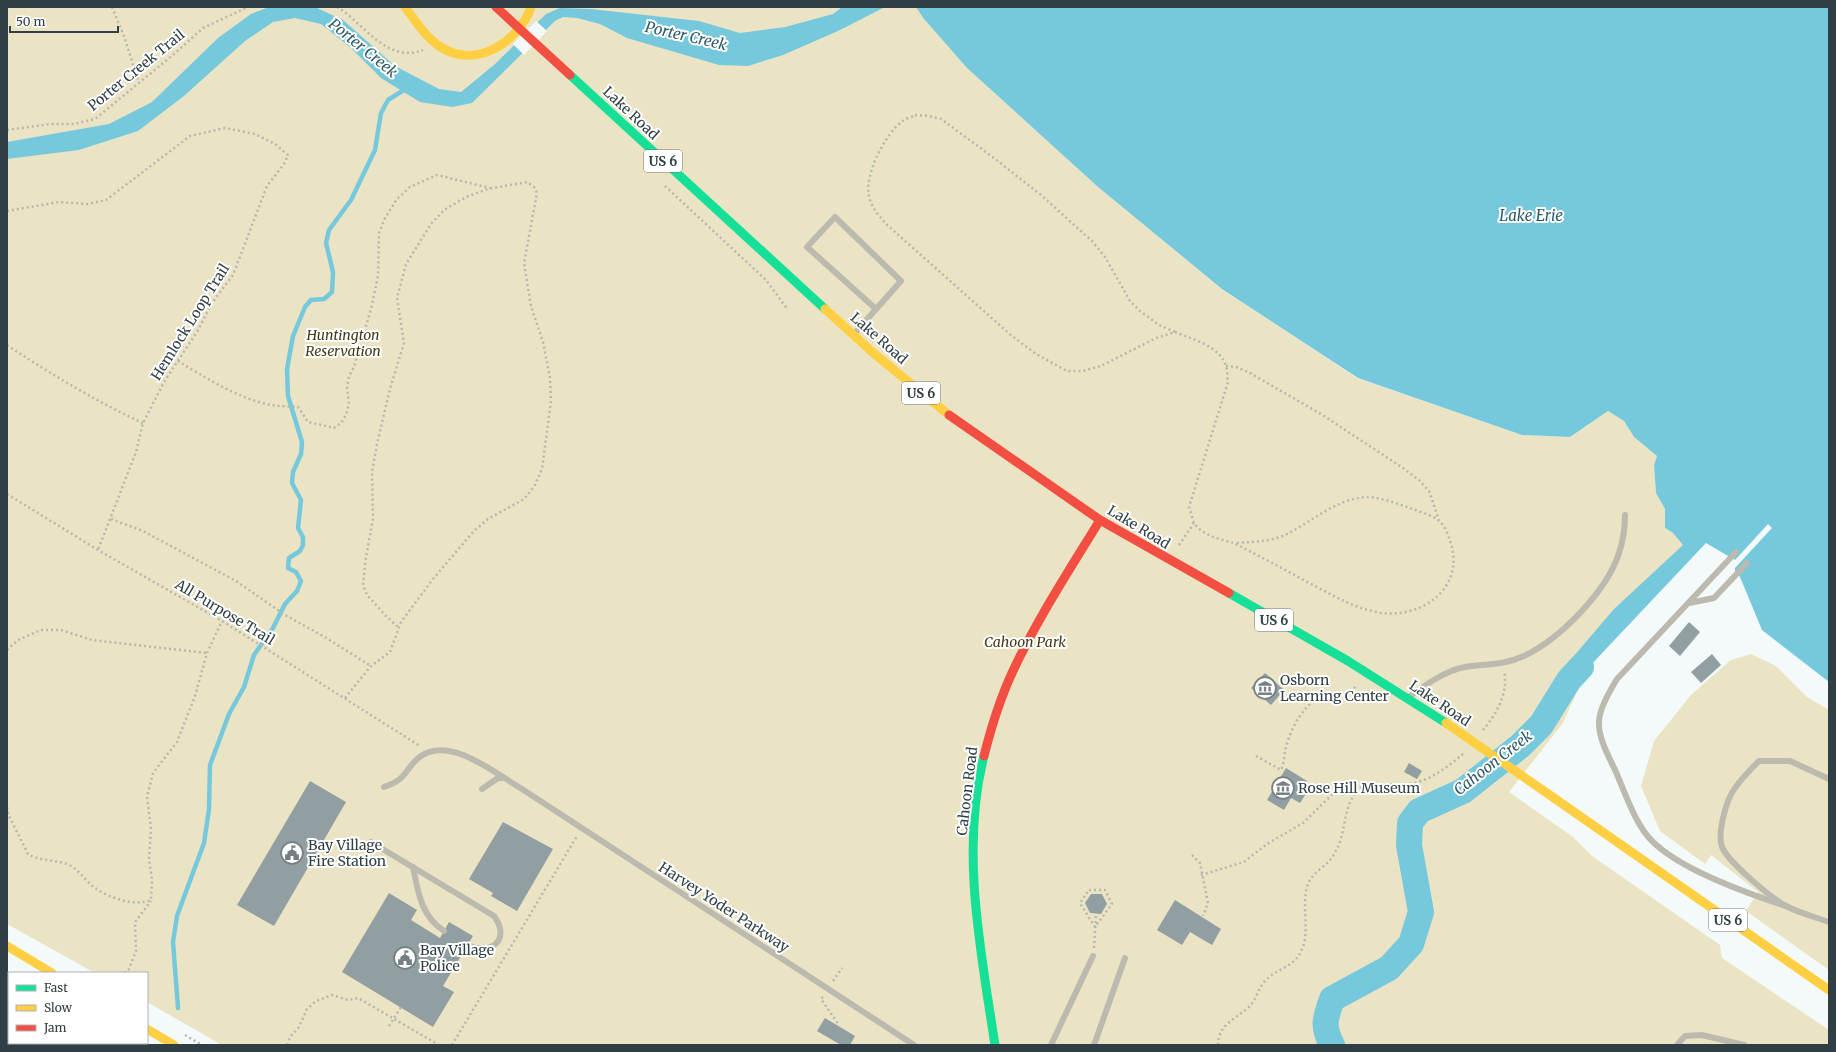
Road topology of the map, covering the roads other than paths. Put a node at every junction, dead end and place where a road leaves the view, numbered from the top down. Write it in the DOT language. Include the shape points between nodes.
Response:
graph roads {
  1 [pos="405,7"];
  2 [pos="496,7"];
  3 [pos="531,7"];
  4 [pos="876,309"];
  5 [pos="853,335"];
  6 [pos="1625,514"];
  7 [pos="1100,520"];
  8 [pos="1736,552"];
  9 [pos="1747,563"];
  10 [pos="1688,604"];
  11 [pos="1408,698"];
  12 [pos="504,778"];
  13 [pos="1829,779"];
  14 [pos="384,787"];
  15 [pos="482,789"];
  16 [pos="371,842"];
  17 [pos="413,867"];
  18 [pos="1786,906"];
  19 [pos="1829,922"];
  20 [pos="444,931"];
  21 [pos="467,945"];
  22 [pos="7,946"];
  23 [pos="1093,956"];
  24 [pos="1124,958"];
  25 [pos="50,972"];
  26 [pos="1829,990"];
  27 [pos="148,1030"];
  28 [pos="174,1045"];
  29 [pos="914,1045"];
  30 [pos="995,1045"];
  31 [pos="1051,1045"];
  32 [pos="1094,1045"];
  33 [pos="1678,1045"];
  34 [pos="1744,1045"];
  1 -- 3 [label="main road" via="437,44 458,54 494,49 513,36 526,22"];
  2 -- 5 [label="main road, Lake Road / US 6, bridge"];
  4 -- 4 [label="lane" via="901,281 835,218 807,247"];
  4 -- 5 [label="lane"];
  5 -- 7 [label="main road, Lake Road / US 6" via="951,417"];
  6 -- 11 [label="lane" via="1625,528 1619,554 1606,579 1577,618 1524,656 1502,663 1463,667 1432,681"];
  7 -- 11 [label="main road, Lake Road / US 6" via="1348,661"];
  7 -- 30 [label="main road, Cahoon Road" via="1059,587 1012,673 991,728 981,767 974,827 975,910"];
  8 -- 10 [label="lane"];
  9 -- 10 [label="lane" via="1714,598"];
  10 -- 18 [label="lane" via="1617,679 1607,696 1599,720 1602,740 1635,816 1652,841 1675,859 1731,886"];
  11 -- 26 [label="main road, Lake Road / US 6, bridge"];
  12 -- 14 [label="lane, Harvey Yoder Parkway" via="465,755 436,750 420,757 396,783"];
  12 -- 15 [label="lane" via="498,778"];
  12 -- 29 [label="lane, Harvey Yoder Parkway"];
  13 -- 18 [label="lane" via="1790,761 1760,761 1746,773 1733,790 1725,810 1720,834 1723,849 1746,875"];
  16 -- 17 [label="lane"];
  17 -- 20 [label="lane" via="421,904 431,920"];
  17 -- 21 [label="lane" via="494,916 499,923 499,939 494,945 482,950"];
  18 -- 19 [label="lane"];
  22 -- 25 [label="main road"];
  23 -- 31 [label="lane"];
  24 -- 32 [label="lane"];
  27 -- 28 [label="main road"];
  33 -- 34 [label="lane" via="1685,1036 1702,1035"];
}
